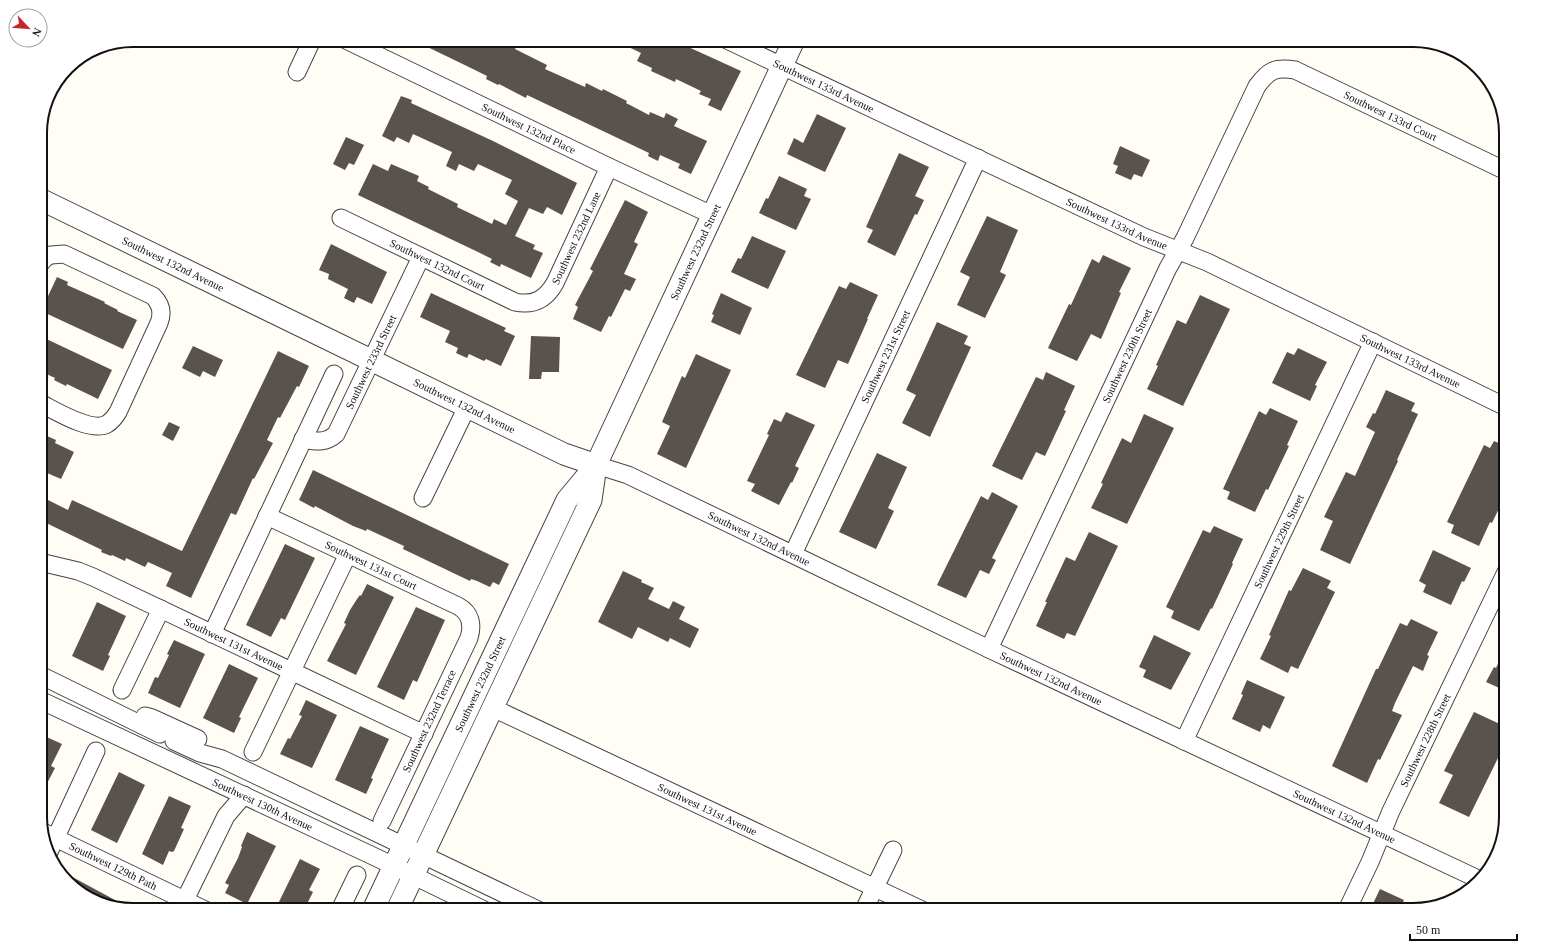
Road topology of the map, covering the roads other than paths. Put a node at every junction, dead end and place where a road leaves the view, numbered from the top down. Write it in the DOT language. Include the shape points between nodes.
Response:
graph roads {
  1 [pos="309,47"];
  2 [pos="360,47"];
  3 [pos="742,47"];
  4 [pos="791,47"];
  5 [pos="782,66"];
  6 [pos="1274,70"];
  7 [pos="297,72"];
  8 [pos="978,158"];
  9 [pos="609,167"];
  10 [pos="1499,168"];
  11 [pos="47,202"];
  12 [pos="712,215"];
  13 [pos="341,218"];
  14 [pos="1176,251"];
  15 [pos="47,257"];
  16 [pos="421,257"];
  17 [pos="535,302"];
  18 [pos="1373,342"];
  19 [pos="372,360"];
  20 [pos="334,374"];
  21 [pos="1499,404"];
  22 [pos="47,406"];
  23 [pos="467,407"];
  24 [pos="303,439"];
  25 [pos="596,464"];
  26 [pos="423,498"];
  27 [pos="267,516"];
  28 [pos="348,554"];
  29 [pos="793,554"];
  30 [pos="47,564"];
  31 [pos="1499,587"];
  32 [pos="161,609"];
  33 [pos="470,619"];
  34 [pos="212,634"];
  35 [pos="989,649"];
  36 [pos="292,672"];
  37 [pos="47,678"];
  38 [pos="122,690"];
  39 [pos="47,703"];
  40 [pos="106,706"];
  41 [pos="493,708"];
  42 [pos="424,734"];
  43 [pos="161,735"];
  44 [pos="1184,741"];
  45 [pos="140,747"];
  46 [pos="96,752"];
  47 [pos="253,752"];
  48 [pos="222,759"];
  49 [pos="244,795"];
  50 [pos="382,821"];
  51 [pos="1382,834"];
  52 [pos="50,839"];
  53 [pos="51,842"];
  54 [pos="403,846"];
  55 [pos="892,850"];
  56 [pos="423,855"];
  57 [pos="394,866"];
  58 [pos="357,875"];
  59 [pos="413,876"];
  60 [pos="1475,877"];
  61 [pos="875,888"];
  62 [pos="178,903"];
  63 [pos="183,903"];
  64 [pos="343,903"];
  65 [pos="376,903"];
  66 [pos="400,903"];
  67 [pos="469,903"];
  68 [pos="523,903"];
  69 [pos="868,903"];
  70 [pos="907,903"];
  71 [pos="1350,903"];
  1 -- 7 [label="street"];
  2 -- 9 [label="street, Southwest 132nd Place"];
  3 -- 5 [label="street, Southwest 133rd Avenue"];
  4 -- 5 [label="street, Southwest 232nd Street"];
  5 -- 8 [label="street, Southwest 133rd Avenue"];
  5 -- 12 [label="street, Southwest 232nd Street"];
  6 -- 10 [label="street, Southwest 133rd Court" via="1295,70"];
  6 -- 14 [label="street, Southwest 230th Street" via="1265,75 1257,86 1185,238"];
  8 -- 14 [label="street, Southwest 133rd Avenue"];
  8 -- 29 [label="street, Southwest 231st Street"];
  9 -- 12 [label="street, Southwest 132nd Place"];
  9 -- 17 [label="street, Southwest 232nd Lane" via="555,283 547,295"];
  11 -- 19 [label="street, Southwest 132nd Avenue"];
  12 -- 25 [label="street, Southwest 232nd Street"];
  13 -- 16 [label="street, Southwest 132nd Court"];
  14 -- 18 [label="street, Southwest 133rd Avenue" via="1207,262"];
  14 -- 35 [label="street, Southwest 230th Street"];
  15 -- 22 [label="street" via="60,254 71,257 149,294 161,310 161,319 118,412 110,422 96,427 86,425"];
  16 -- 17 [label="street, Southwest 132nd Court" via="515,302"];
  16 -- 19 [label="street, Southwest 233rd Street"];
  18 -- 21 [label="street, Southwest 133rd Avenue"];
  18 -- 44 [label="street, Southwest 229th Street"];
  19 -- 23 [label="street, Southwest 132nd Avenue"];
  19 -- 24 [label="street, Southwest 233rd Street" via="336,434 323,441"];
  20 -- 24 [label="street"];
  23 -- 25 [label="street, Southwest 132nd Avenue" via="564,454"];
  23 -- 26 [label="street"];
  24 -- 27 [label="street"];
  25 -- 29 [label="street, Southwest 132nd Avenue" via="628,475"];
  25 -- 41 [label="street, Southwest 232nd Street" via="591,500"];
  25 -- 54 [label="street, Southwest 232nd Street" via="567,500"];
  27 -- 28 [label="street, Southwest 131st Court"];
  27 -- 34 [label="street"];
  28 -- 33 [label="street, Southwest 131st Court" via="458,606"];
  28 -- 36 [label="street"];
  29 -- 35 [label="street, Southwest 132nd Avenue"];
  30 -- 32 [label="street, Southwest 131st Avenue" via="85,574"];
  31 -- 51 [label="street, Southwest 228th Street"];
  32 -- 34 [label="street, Southwest 131st Avenue"];
  32 -- 38 [label="street"];
  33 -- 42 [label="street, Southwest 232nd Terrace" via="469,638"];
  34 -- 36 [label="street, Southwest 131st Avenue"];
  35 -- 44 [label="street, Southwest 132nd Avenue"];
  36 -- 42 [label="street, Southwest 131st Avenue"];
  36 -- 47 [label="street"];
  37 -- 40 [label="street, Southwest 130th Avenue"];
  39 -- 45 [label="street, Southwest 130th Avenue"];
  40 -- 43 [label="street, Southwest 130th Avenue"];
  40 -- 48 [label="street, Southwest 130th Avenue" via="152,718 205,742"];
  41 -- 56 [label="street, Southwest 232nd Street"];
  41 -- 61 [label="street, Southwest 131st Avenue"];
  42 -- 50 [label="street, Southwest 232nd Terrace"];
  43 -- 45 [label="street"];
  43 -- 48 [label="street, Southwest 130th Avenue" via="200,753"];
  44 -- 51 [label="street, Southwest 132nd Avenue"];
  45 -- 49 [label="street, Southwest 130th Avenue"];
  46 -- 52 [label="street"];
  48 -- 54 [label="street, Southwest 130th Avenue"];
  49 -- 57 [label="street, Southwest 130th Avenue"];
  49 -- 63 [label="street" via="226,816"];
  51 -- 60 [label="street, Southwest 132nd Avenue"];
  51 -- 71 [label="street, Southwest 228th Street"];
  53 -- 62 [label="street, Southwest 129th Path"];
  54 -- 56 [label="street, Southwest 130th Avenue"];
  54 -- 57 [label="street, Southwest 232nd Street"];
  55 -- 61 [label="street"];
  56 -- 59 [label="street, Southwest 232nd Street"];
  56 -- 68 [label="street, Southwest 130th Avenue"];
  57 -- 59 [label="street, Southwest 130th Avenue"];
  57 -- 65 [label="street, Southwest 232nd Street"];
  58 -- 64 [label="street"];
  59 -- 66 [label="street, Southwest 232nd Street"];
  59 -- 67 [label="street, Southwest 130th Avenue"];
  61 -- 69 [label="street"];
  61 -- 70 [label="street, Southwest 131st Avenue"];
}
